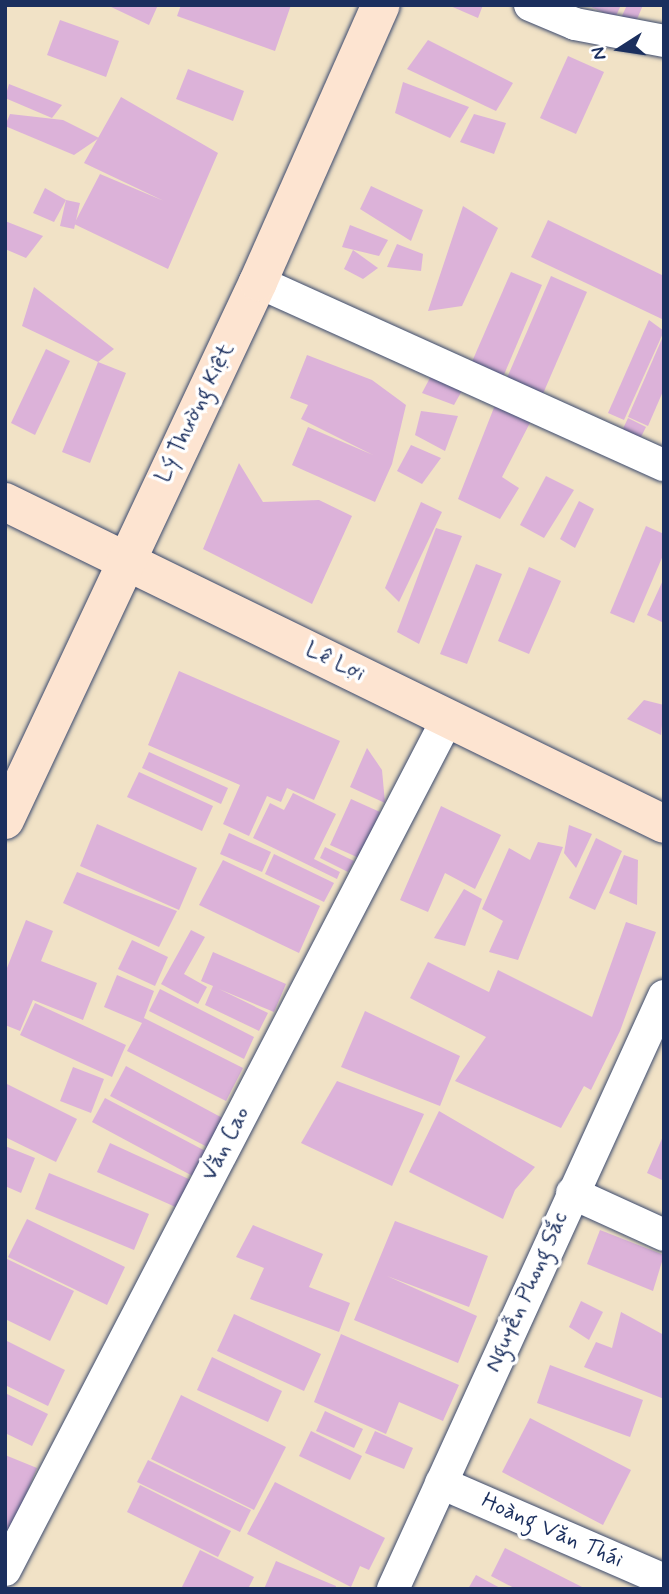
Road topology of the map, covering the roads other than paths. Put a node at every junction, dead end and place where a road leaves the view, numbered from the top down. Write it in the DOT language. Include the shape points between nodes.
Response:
graph roads {
  1 [pos="381,5"];
  2 [pos="530,5"];
  3 [pos="664,41"];
  4 [pos="258,282"];
  5 [pos="664,465"];
  6 [pos="5,502"];
  7 [pos="125,558"];
  8 [pos="448,718"];
  9 [pos="5,820"];
  10 [pos="664,824"];
  11 [pos="664,996"];
  12 [pos="572,1193"];
  13 [pos="664,1235"];
  14 [pos="441,1483"];
  15 [pos="5,1570"];
  16 [pos="664,1580"];
  17 [pos="393,1589"];
  1 -- 4 [label="street, Lý Thường Kiệt"];
  2 -- 3 [label="street" via="575,24"];
  4 -- 5 [label="street"];
  4 -- 7 [label="street, Lý Thường Kiệt"];
  6 -- 7 [label="street, Lê Lợi"];
  7 -- 8 [label="street, Lê Lợi"];
  7 -- 9 [label="street, Lý Thường Kiệt"];
  8 -- 10 [label="street, Lê Lợi"];
  8 -- 15 [label="street, Văn Cao"];
  11 -- 12 [label="street, Nguyễn Phong Sắc"];
  12 -- 13 [label="street"];
  12 -- 14 [label="street, Nguyễn Phong Sắc"];
  14 -- 16 [label="street, Hoàng Văn Thái"];
  14 -- 17 [label="street, Nguyễn Phong Sắc"];
}
